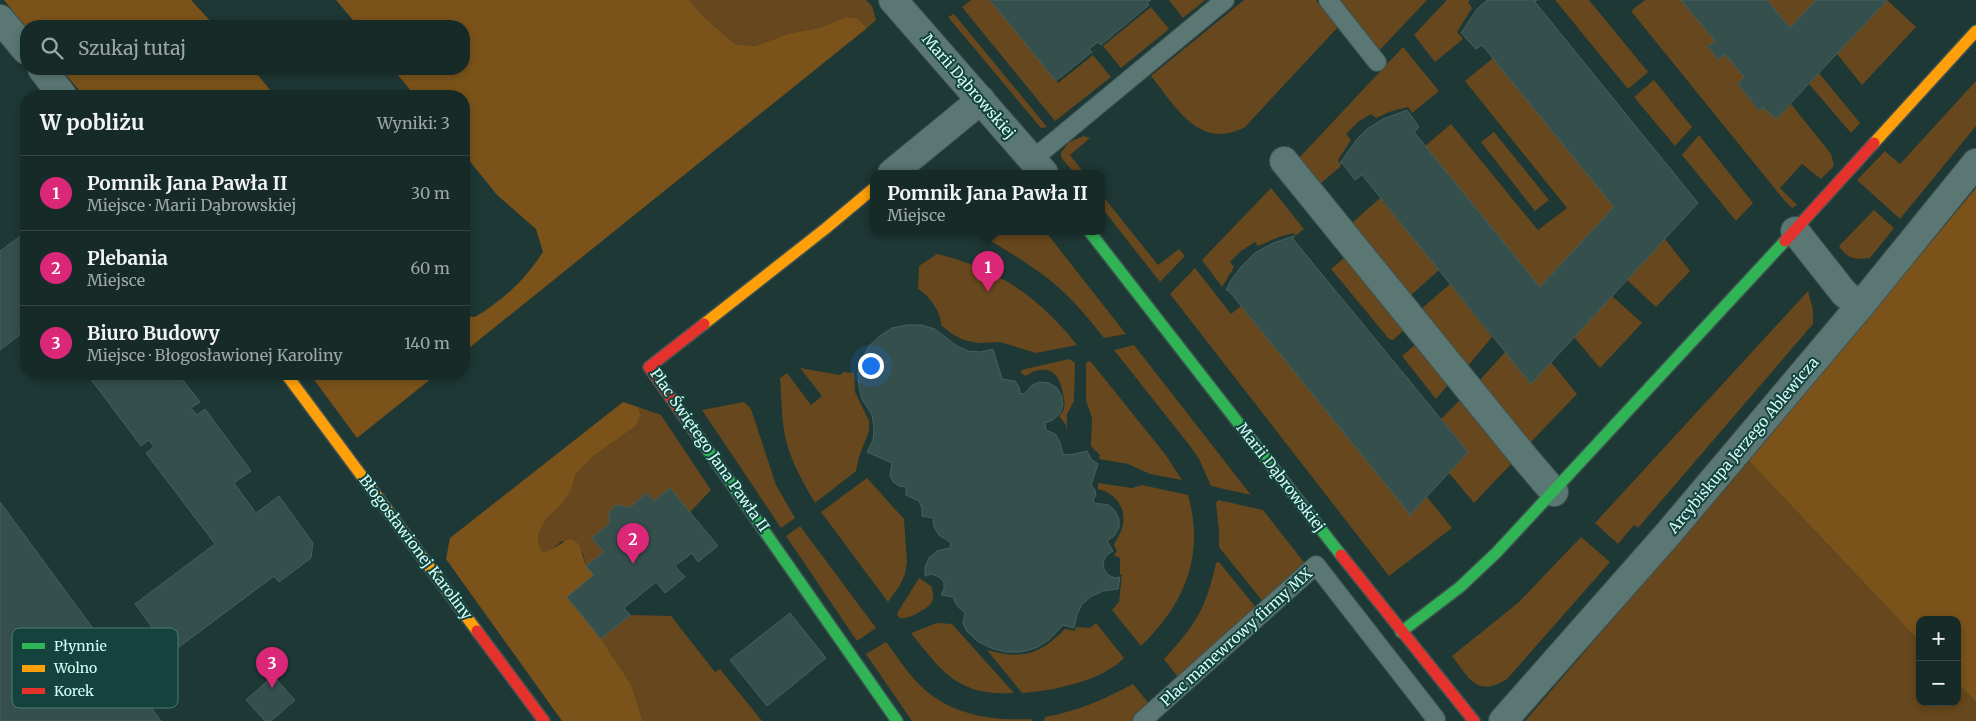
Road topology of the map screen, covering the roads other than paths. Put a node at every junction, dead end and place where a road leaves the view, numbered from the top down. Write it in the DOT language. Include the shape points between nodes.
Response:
graph roads {
  1 [pos="893,0"];
  2 [pos="1225,0"];
  3 [pos="1328,0"];
  4 [pos="0,19"];
  5 [pos="1976,31"];
  6 [pos="20,43"];
  7 [pos="1377,62"];
  8 [pos="47,75"];
  9 [pos="58,90"];
  10 [pos="981,100"];
  11 [pos="1284,161"];
  12 [pos="1976,163"];
  13 [pos="1038,166"];
  14 [pos="896,170"];
  15 [pos="870,191"];
  16 [pos="1795,231"];
  17 [pos="1092,235"];
  18 [pos="1860,306"];
  19 [pos="290,380"];
  20 [pos="1554,492"];
  21 [pos="1401,632"];
  22 [pos="544,721"];
  23 [pos="897,721"];
  24 [pos="1142,721"];
  25 [pos="1434,721"];
  26 [pos="1474,721"];
  27 [pos="1503,721"];
  1 -- 10 [label="street, Marii Dąbrowskiej"];
  2 -- 13 [label="lane"];
  3 -- 7 [label="lane"];
  4 -- 6 [label="street"];
  5 -- 16 [label="street"];
  8 -- 9 [label="street"];
  10 -- 13 [label="street, Marii Dąbrowskiej"];
  10 -- 14 [label="street"];
  11 -- 20 [label="street"];
  12 -- 18 [label="street, Arcybiskupa Jerzego Ablewicza"];
  15 -- 23 [label="street, Plac Świętego Jana Pawła II" via="649,367"];
  16 -- 18 [label="street" via="1844,292"];
  16 -- 20 [label="street"];
  17 -- 21 [label="street, Marii Dąbrowskiej"];
  18 -- 27 [label="street, Arcybiskupa Jerzego Ablewicza" via="1667,536"];
  19 -- 22 [label="street, Błogosławionej Karoliny"];
  20 -- 21 [label="street" via="1460,587"];
  21 -- 26 [label="street, Marii Dąbrowskiej"];
  24 -- 25 [label="lane, Plac manewrowy firmy MX" via="1316,565 1436,719"];
}
